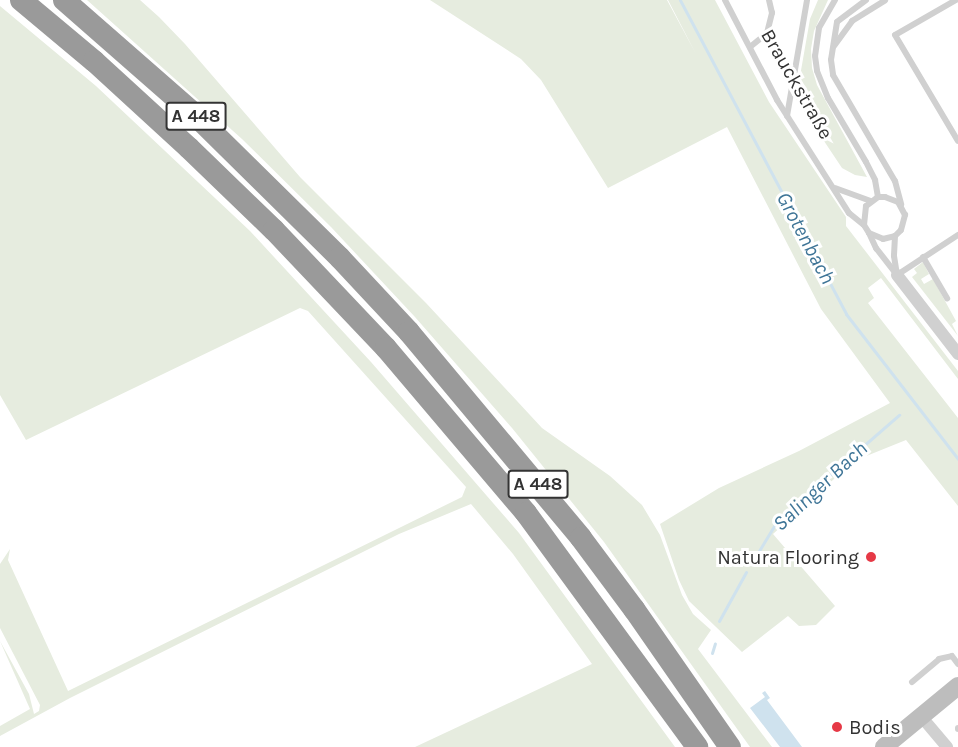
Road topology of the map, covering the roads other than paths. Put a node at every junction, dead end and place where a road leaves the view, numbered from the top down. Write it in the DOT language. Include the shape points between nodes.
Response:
graph roads {
  1 [pos="21,0"];
  2 [pos="64,0"];
  3 [pos="725,0"];
  4 [pos="769,0"];
  5 [pos="835,0"];
  6 [pos="866,0"];
  7 [pos="885,0"];
  8 [pos="956,0"];
  9 [pos="808,1"];
  10 [pos="750,47"];
  11 [pos="832,49"];
  12 [pos="787,116"];
  13 [pos="958,141"];
  14 [pos="834,188"];
  15 [pos="878,198"];
  16 [pos="871,201"];
  17 [pos="903,207"];
  18 [pos="864,225"];
  19 [pos="869,233"];
  20 [pos="895,236"];
  21 [pos="958,236"];
  22 [pos="923,257"];
  23 [pos="897,275"];
  24 [pos="947,298"];
  25 [pos="958,354"];
  26 [pos="958,664"];
  27 [pos="912,682"];
  28 [pos="958,686"];
  29 [pos="920,715"];
  30 [pos="697,747"];
  31 [pos="730,747"];
  32 [pos="884,747"];
  33 [pos="948,747"];
  1 -- 30 [label="highway, A 448" via="189,148 274,230 386,348 526,513"];
  2 -- 31 [label="highway, A 448" via="193,113 409,332 581,538"];
  3 -- 10 [label="lane, Brauckstraße"];
  4 -- 10 [label="lane" via="772,13 767,33"];
  5 -- 15 [label="lane" via="819,28 817,71 870,171"];
  6 -- 11 [label="lane" via="837,22"];
  7 -- 11 [label="lane" via="852,21"];
  8 -- 13 [label="lane" via="895,35"];
  9 -- 12 [label="lane"];
  10 -- 12 [label="lane, Brauckstraße"];
  11 -- 17 [label="lane" via="833,75 895,181"];
  12 -- 14 [label="lane, Brauckstraße"];
  14 -- 16 [label="lane"];
  14 -- 18 [label="lane, Brauckstraße" via="849,213"];
  15 -- 16 [label="lane"];
  15 -- 17 [label="lane" via="892,198"];
  16 -- 18 [label="lane" via="864,212"];
  17 -- 20 [label="lane" via="905,223"];
  18 -- 19 [label="lane, Brauckstraße"];
  19 -- 20 [label="lane" via="883,239"];
  19 -- 23 [label="lane, Brauckstraße"];
  20 -- 23 [label="lane"];
  21 -- 22 [label="lane"];
  22 -- 23 [label="lane"];
  22 -- 24 [label="lane"];
  23 -- 25 [label="street, Brauckstraße"];
  26 -- 27 [label="lane" via="952,656 939,659"];
  28 -- 29 [label="street"];
  29 -- 32 [label="street"];
  29 -- 33 [label="street"];
}
